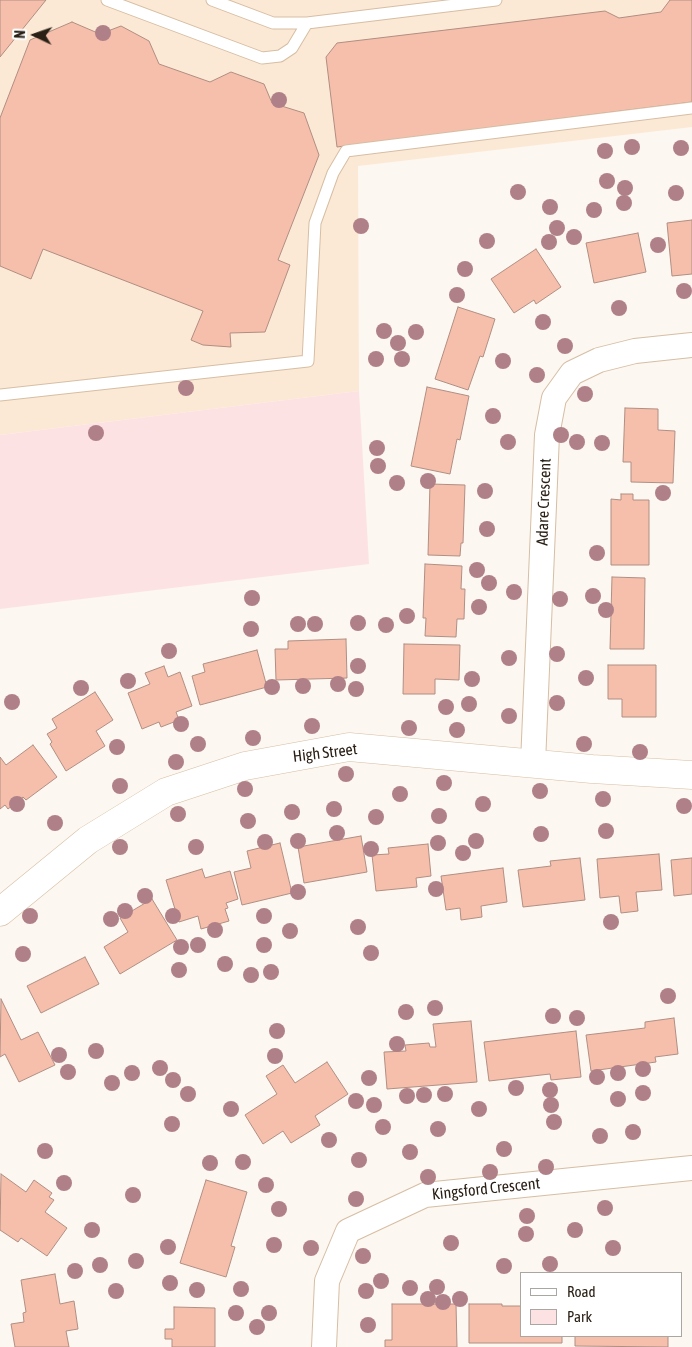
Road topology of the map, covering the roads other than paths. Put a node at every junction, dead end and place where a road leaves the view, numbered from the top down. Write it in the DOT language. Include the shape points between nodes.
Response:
graph roads {
  1 [pos="107,0"];
  2 [pos="212,0"];
  3 [pos="496,0"];
  4 [pos="307,23"];
  5 [pos="692,108"];
  6 [pos="692,345"];
  7 [pos="0,395"];
  8 [pos="533,763"];
  9 [pos="692,775"];
  10 [pos="0,912"];
  11 [pos="692,1168"];
  12 [pos="324,1347"];
  1 -- 4 [label="lane" via="262,58 280,56 292,48"];
  2 -- 4 [label="lane" via="272,23"];
  3 -- 4 [label="lane"];
  5 -- 7 [label="lane" via="346,152 333,173 315,223 308,361"];
  6 -- 8 [label="street, Adare Crescent" via="636,350 599,360 572,373 554,398 547,435"];
  8 -- 9 [label="street, High Street"];
  8 -- 10 [label="street, High Street" via="349,747 245,766 166,792 88,840"];
  11 -- 12 [label="street, Kingsford Crescent" via="425,1195 348,1231 327,1281"];
}
